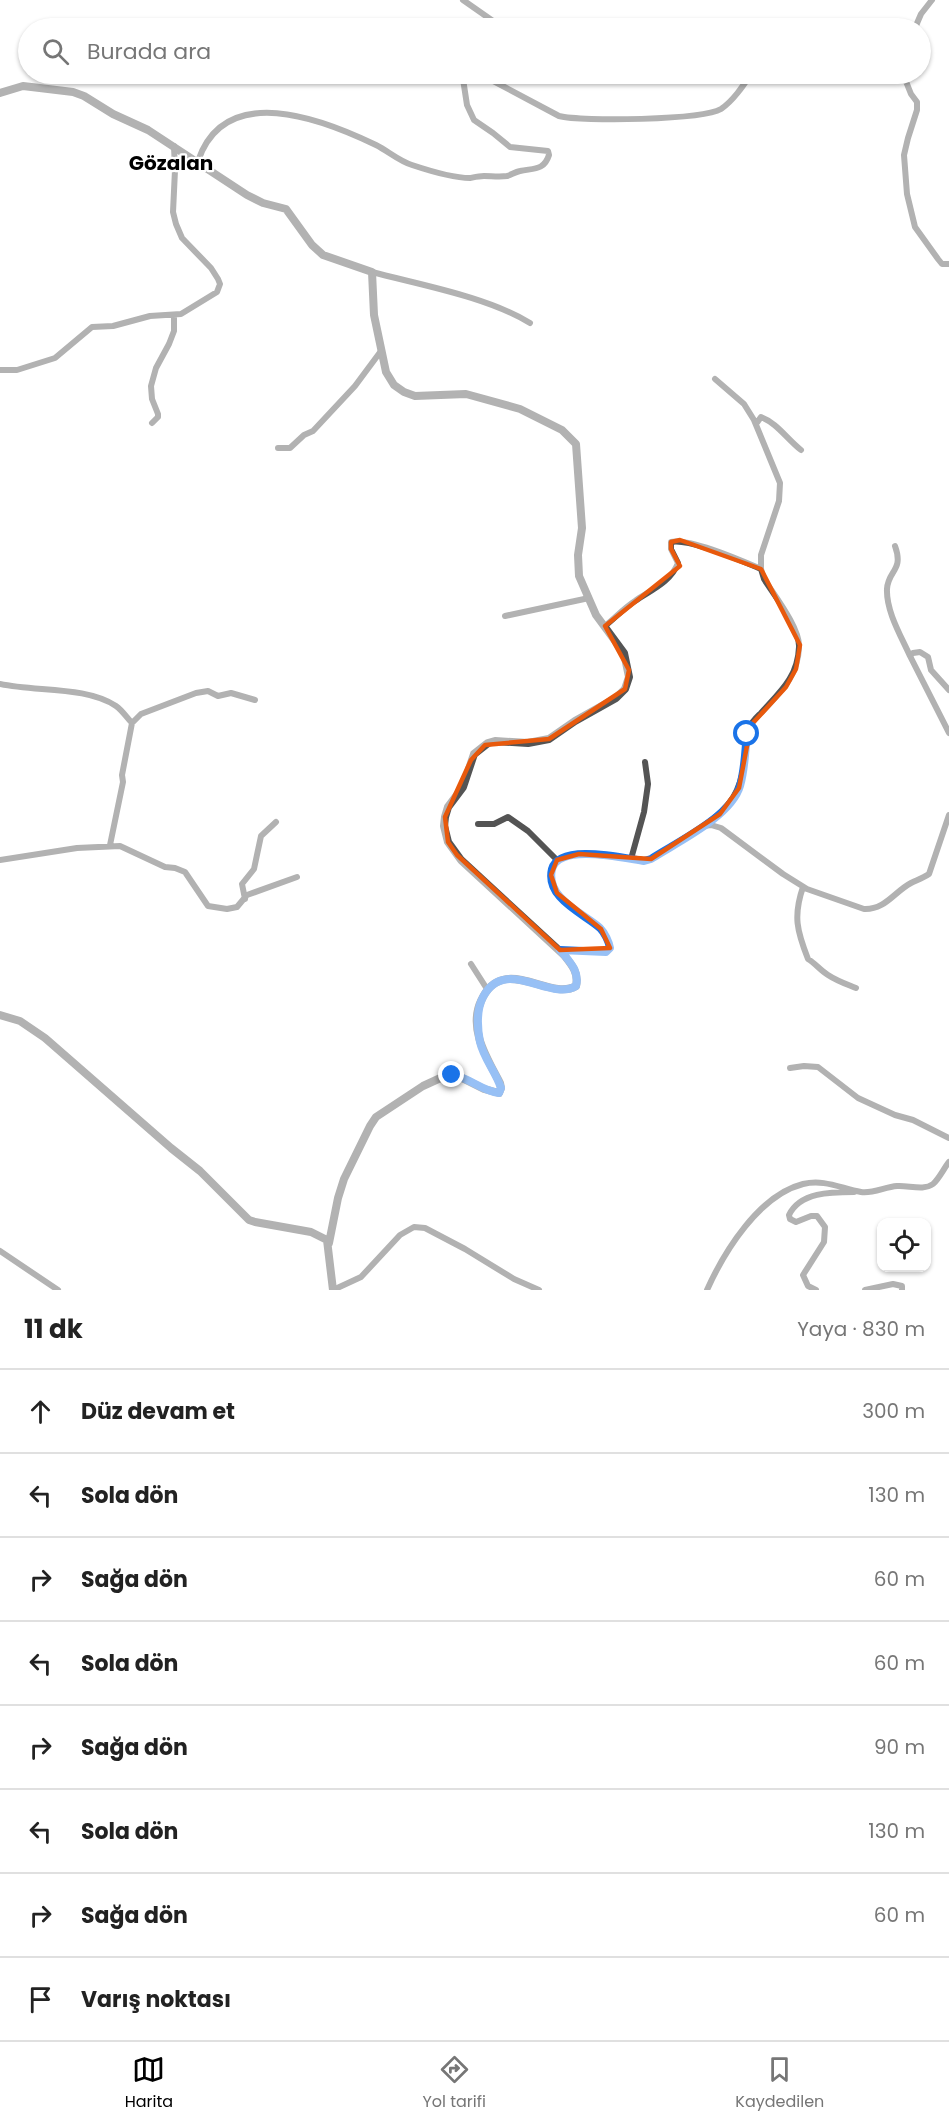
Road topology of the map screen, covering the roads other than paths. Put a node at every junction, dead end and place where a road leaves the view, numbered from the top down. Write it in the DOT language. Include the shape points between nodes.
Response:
graph roads {
  1 [pos="463,0"];
  2 [pos="932,0"];
  3 [pos="489,18"];
  4 [pos="919,18"];
  5 [pos="463,84"];
  6 [pos="499,84"];
  7 [pos="744,84"];
  8 [pos="907,84"];
  9 [pos="0,93"];
  10 [pos="174,146"];
  11 [pos="198,161"];
  12 [pos="949,264"];
  13 [pos="372,272"];
  14 [pos="174,315"];
  15 [pos="530,323"];
  16 [pos="381,351"];
  17 [pos="0,370"];
  18 [pos="715,380"];
  19 [pos="152,423"];
  20 [pos="756,424"];
  21 [pos="278,448"];
  22 [pos="801,450"];
  23 [pos="895,546"];
  24 [pos="761,569"];
  25 [pos="589,598"];
  26 [pos="505,616"];
  27 [pos="605,627"];
  28 [pos="910,656"];
  29 [pos="0,684"];
  30 [pos="949,690"];
  31 [pos="255,700"];
  32 [pos="132,723"];
  33 [pos="949,733"];
  34 [pos="645,762"];
  35 [pos="949,815"];
  36 [pos="276,822"];
  37 [pos="478,824"];
  38 [pos="704,826"];
  39 [pos="110,845"];
  40 [pos="631,859"];
  41 [pos="0,860"];
  42 [pos="557,860"];
  43 [pos="297,877"];
  44 [pos="803,887"];
  45 [pos="245,899"];
  46 [pos="560,950"];
  47 [pos="471,963"];
  48 [pos="856,987"];
  49 [pos="487,989"];
  50 [pos="0,1015"];
  51 [pos="790,1068"];
  52 [pos="949,1138"];
  53 [pos="949,1162"];
  54 [pos="864,1192"];
  55 [pos="329,1243"];
  56 [pos="0,1251"];
  57 [pos="58,1290"];
  58 [pos="333,1290"];
  59 [pos="539,1290"];
  60 [pos="707,1290"];
  61 [pos="816,1290"];
  62 [pos="865,1290"];
  63 [pos="902,1290"];
  1 -- 3 [label="street"];
  2 -- 4 [label="street"];
  5 -- 11 [label="street" via="474,120 510,147 548,152 544,166 505,176 455,176 410,164 330,124 260,113 228,122 212,134"];
  6 -- 7 [label="street" via="559,116 625,119 694,116 719,110"];
  8 -- 12 [label="street" via="917,102 904,155 907,194 915,227 942,264"];
  9 -- 10 [label="street" via="23,86 74,92"];
  10 -- 11 [label="street"];
  10 -- 14 [label="street" via="172,212 182,238 211,268 220,284 217,292 194,308"];
  11 -- 13 [label="street" via="255,199 286,209 323,255"];
  13 -- 15 [label="street" via="492,305"];
  13 -- 16 [label="street"];
  14 -- 17 [label="street" via="92,327 55,358 17,370"];
  14 -- 19 [label="street" via="174,331 153,377 151,391 158,417"];
  16 -- 21 [label="street" via="313,432 290,448"];
  16 -- 25 [label="street" via="387,377 408,394 475,397 531,414 571,438 577,450 582,518 578,568"];
  18 -- 20 [label="street" via="744,404"];
  20 -- 22 [label="street" via="761,417 771,421"];
  20 -- 24 [label="street" via="780,483 779,501 761,555"];
  23 -- 28 [label="street" via="899,561 887,590 892,614"];
  24 -- 27 [label="street" via="697,545 672,542 678,563 675,571"];
  24 -- 38 [label="street" via="796,631 800,645 796,669 786,687 751,725 740,788 720,814"];
  25 -- 26 [label="street"];
  25 -- 27 [label="street"];
  27 -- 46 [label="street" via="627,662 629,677 625,689 549,739 528,743 495,741 485,745 471,760 463,787 445,817 448,842 457,855"];
  28 -- 30 [label="street" via="920,652 928,657 932,670"];
  28 -- 33 [label="street"];
  29 -- 32 [label="street" via="91,695 118,706"];
  31 -- 32 [label="street" via="231,693 196,693 141,714"];
  32 -- 39 [label="street"];
  34 -- 40 [label="street" via="648,784 644,812"];
  35 -- 44 [label="street" via="929,874 883,905 864,909"];
  36 -- 45 [label="street" via="261,836 254,869 242,884"];
  37 -- 42 [label="street" via="494,824 508,817"];
  38 -- 40 [label="street" via="651,859"];
  38 -- 44 [label="street" via="721,828"];
  39 -- 41 [label="street"];
  39 -- 45 [label="street" via="185,872 208,906 237,907"];
  40 -- 42 [label="street" via="579,854"];
  42 -- 46 [label="street" via="551,875 557,892 601,929 610,948 606,952"];
  43 -- 45 [label="street"];
  44 -- 48 [label="street" via="796,917 808,960 840,982"];
  46 -- 49 [label="street" via="574,968 577,981 573,988 558,990 507,980"];
  47 -- 49 [label="street"];
  49 -- 55 [label="street" via="478,1008 478,1031 500,1083 499,1093 460,1077 447,1076 423,1086 376,1118 344,1179"];
  50 -- 55 [label="street" via="45,1038 200,1171 249,1220 310,1232"];
  51 -- 52 [label="street" via="818,1067 858,1098"];
  53 -- 54 [label="street" via="932,1185"];
  54 -- 60 [label="street" via="823,1182 787,1190 762,1207 736,1239"];
  54 -- 61 [label="street" via="834,1192 793,1206 790,1219 817,1216 825,1227 824,1242 804,1275 808,1286"];
  55 -- 58 [label="street"];
  56 -- 57 [label="street"];
  58 -- 59 [label="street" via="361,1277 400,1235 414,1227 435,1233"];
  62 -- 63 [label="street" via="893,1284 902,1286"];
}
